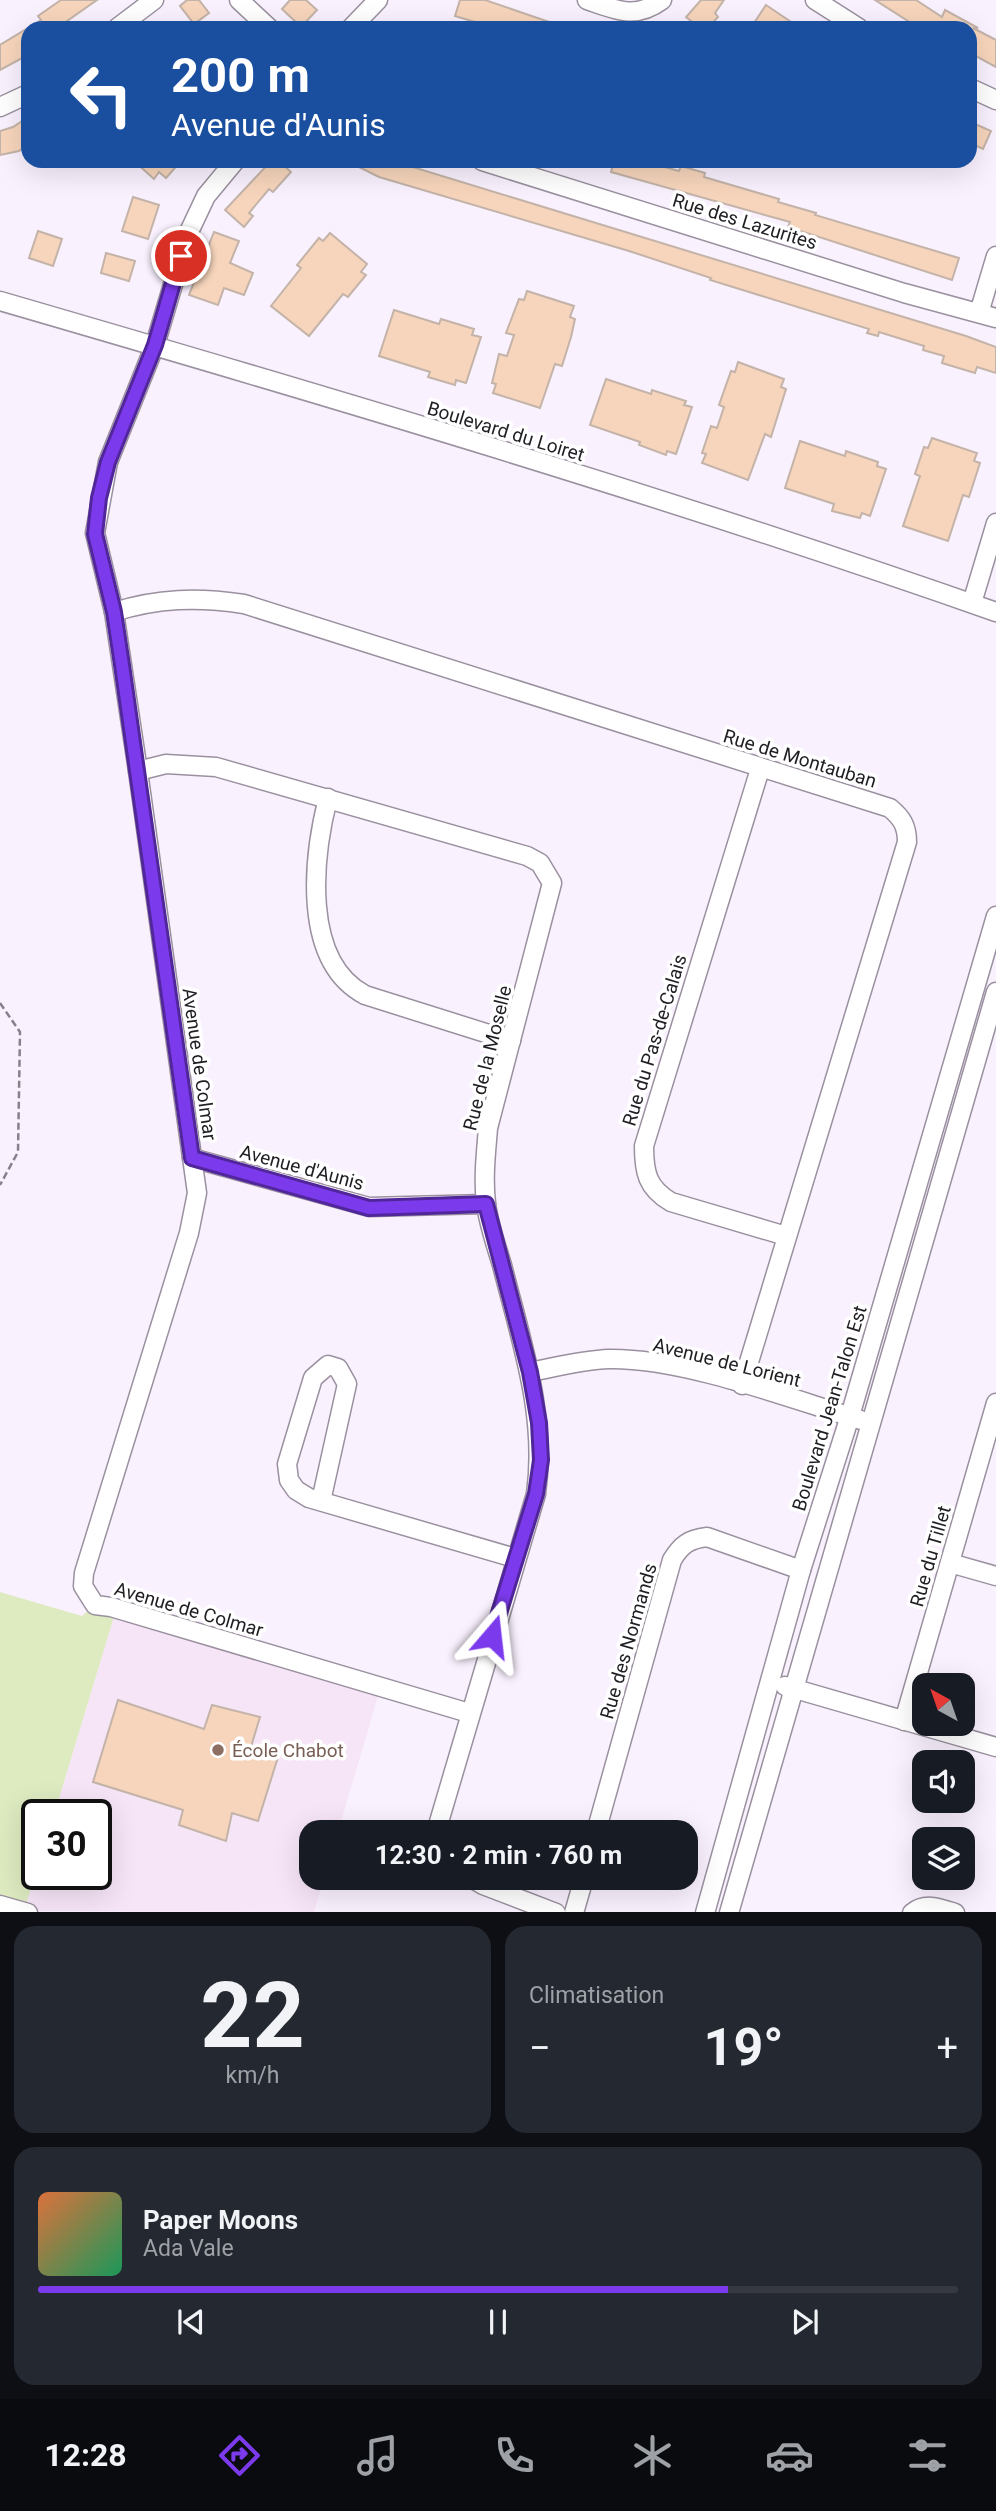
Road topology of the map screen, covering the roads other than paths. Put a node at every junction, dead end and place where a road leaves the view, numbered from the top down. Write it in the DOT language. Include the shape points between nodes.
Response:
graph roads {
  1 [pos="154,0"];
  2 [pos="239,0"];
  3 [pos="378,0"];
  4 [pos="587,0"];
  5 [pos="662,0"];
  6 [pos="815,0"];
  7 [pos="126,21"];
  8 [pos="262,21"];
  9 [pos="358,21"];
  10 [pos="848,21"];
  11 [pos="977,91"];
  12 [pos="21,97"];
  13 [pos="996,100"];
  14 [pos="0,107"];
  15 [pos="230,168"];
  16 [pos="504,168"];
  17 [pos="996,256"];
  18 [pos="0,301"];
  19 [pos="987,316"];
  20 [pos="155,345"];
  21 [pos="996,523"];
  22 [pos="972,603"];
  23 [pos="114,612"];
  24 [pos="996,612"];
  25 [pos="760,769"];
  26 [pos="138,771"];
  27 [pos="328,798"];
  28 [pos="996,916"];
  29 [pos="996,992"];
  30 [pos="511,1041"];
  31 [pos="192,1158"];
  32 [pos="486,1204"];
  33 [pos="786,1236"];
  34 [pos="530,1372"];
  35 [pos="743,1385"];
  36 [pos="996,1404"];
  37 [pos="850,1416"];
  38 [pos="871,1423"];
  39 [pos="321,1501"];
  40 [pos="515,1559"];
  41 [pos="950,1563"];
  42 [pos="801,1570"];
  43 [pos="996,1576"];
  44 [pos="771,1682"];
  45 [pos="794,1689"];
  46 [pos="469,1713"];
  47 [pos="904,1721"];
  48 [pos="996,1747"];
  49 [pos="439,1820"];
  50 [pos="599,1820"];
  51 [pos="496,1890"];
  52 [pos="581,1890"];
  53 [pos="0,1905"];
  54 [pos="24,1912"];
  55 [pos="553,1912"];
  56 [pos="574,1912"];
  57 [pos="705,1912"];
  58 [pos="729,1912"];
  59 [pos="913,1912"];
  60 [pos="951,1912"];
  1 -- 7 [label="street"];
  2 -- 8 [label="street"];
  3 -- 9 [label="street"];
  4 -- 5 [label="street" via="622,12 647,11"];
  6 -- 10 [label="street"];
  11 -- 13 [label="street"];
  12 -- 14 [label="street"];
  15 -- 20 [label="street, Avenue de Colmar" via="206,196 188,234"];
  16 -- 19 [label="street, Rue des Lazurites"];
  17 -- 19 [label="street"];
  18 -- 20 [label="street, Boulevard du Loiret"];
  20 -- 22 [label="street, Boulevard du Loiret" via="808,546"];
  20 -- 23 [label="street, Avenue de Colmar" via="108,462 99,498 95,534"];
  21 -- 22 [label="street"];
  22 -- 24 [label="street, Boulevard du Loiret"];
  23 -- 25 [label="street, Rue de Montauban" via="168,599 208,598 244,604"];
  23 -- 26 [label="street, Avenue de Colmar"];
  25 -- 33 [label="street, Rue du Pas-de-Calais" via="644,1146 644,1168 657,1194 671,1202"];
  25 -- 33 [label="street, Rue de Montauban" via="890,808 907,829 907,842"];
  26 -- 27 [label="street, Rue de la Moselle" via="166,764 216,766"];
  26 -- 31 [label="street, Avenue de Colmar"];
  27 -- 30 [label="street" via="317,842 315,877 320,922 339,975 365,995"];
  27 -- 30 [label="street, Rue de la Moselle" via="527,856 548,873 551,893"];
  28 -- 37 [label="street, Boulevard Jean-Talon Est"];
  29 -- 38 [label="street"];
  30 -- 32 [label="street, Rue de la Moselle" via="488,1128"];
  31 -- 32 [label="street, Avenue d'Aunis" via="369,1208"];
  31 -- 46 [label="street, Avenue de Colmar" via="197,1193 189,1233 84,1573 88,1597 96,1605"];
  32 -- 34 [label="street, Rue de la Moselle"];
  33 -- 35 [label="street, Rue de Montauban"];
  34 -- 35 [label="street, Avenue de Lorient" via="584,1361 621,1360 677,1367"];
  34 -- 40 [label="street, Rue de la Moselle" via="541,1460 536,1494"];
  35 -- 37 [label="street, Avenue de Lorient"];
  36 -- 41 [label="street, Rue du Tillet"];
  37 -- 38 [label="street, Avenue de Lorient"];
  37 -- 42 [label="street, Boulevard Jean-Talon Est"];
  38 -- 45 [label="street"];
  39 -- 39 [label="street" via="296,1490 287,1464 313,1378 328,1365 338,1368 346,1384"];
  39 -- 40 [label="street"];
  40 -- 46 [label="street, Rue de la Moselle"];
  41 -- 43 [label="street"];
  41 -- 47 [label="street, Rue du Tillet"];
  42 -- 44 [label="street, Boulevard Jean-Talon Est"];
  42 -- 50 [label="street, Rue des Normands" via="707,1537 695,1538 678,1550"];
  44 -- 45 [label="street"];
  44 -- 57 [label="street, Boulevard Jean-Talon Est"];
  45 -- 47 [label="street"];
  45 -- 58 [label="street"];
  46 -- 49 [label="street, Rue de la Moselle"];
  47 -- 48 [label="street"];
  51 -- 55 [label="street"];
  52 -- 56 [label="street"];
  53 -- 54 [label="street"];
  59 -- 60 [label="street" via="929,1906"];
}
